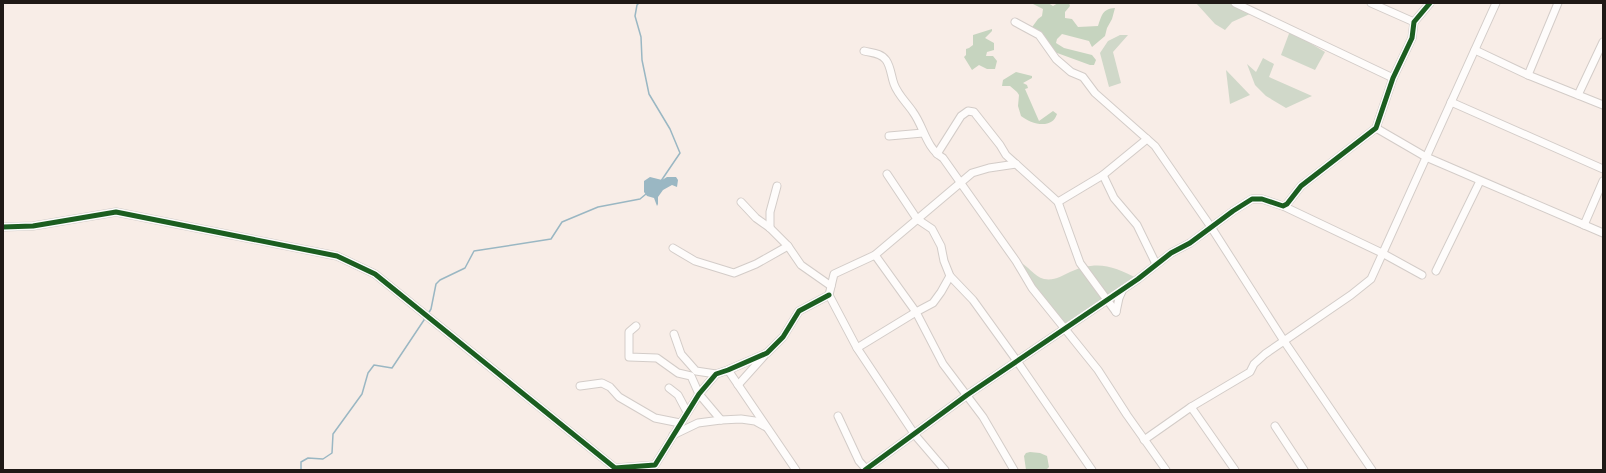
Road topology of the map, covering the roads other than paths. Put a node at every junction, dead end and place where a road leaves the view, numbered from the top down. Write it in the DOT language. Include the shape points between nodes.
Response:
graph roads {
  1 [pos="1235,3"];
  2 [pos="1371,3"];
  3 [pos="1430,3"];
  4 [pos="1496,3"];
  5 [pos="1558,3"];
  6 [pos="1015,22"];
  7 [pos="1414,22"];
  8 [pos="1603,42"];
  9 [pos="1475,50"];
  10 [pos="864,51"];
  11 [pos="1528,74"];
  12 [pos="1393,78"];
  13 [pos="1578,95"];
  14 [pos="1451,102"];
  15 [pos="1603,105"];
  16 [pos="1376,128"];
  17 [pos="923,133"];
  18 [pos="889,136"];
  19 [pos="1147,139"];
  20 [pos="937,154"];
  21 [pos="1426,156"];
  22 [pos="1016,164"];
  23 [pos="1603,169"];
  24 [pos="887,174"];
  25 [pos="1103,175"];
  26 [pos="1480,181"];
  27 [pos="1603,181"];
  28 [pos="960,183"];
  29 [pos="777,186"];
  30 [pos="741,202"];
  31 [pos="1058,202"];
  32 [pos="1283,206"];
  33 [pos="917,220"];
  34 [pos="1584,225"];
  35 [pos="3,227"];
  36 [pos="1211,227"];
  37 [pos="770,228"];
  38 [pos="1603,233"];
  39 [pos="788,246"];
  40 [pos="673,248"];
  41 [pos="1382,253"];
  42 [pos="875,255"];
  43 [pos="1156,264"];
  44 [pos="1436,272"];
  45 [pos="1422,275"];
  46 [pos="950,276"];
  47 [pos="831,286"];
  48 [pos="1124,288"];
  49 [pos="829,295"];
  50 [pos="1107,300"];
  51 [pos="916,312"];
  52 [pos="636,326"];
  53 [pos="1065,328"];
  54 [pos="674,334"];
  55 [pos="1284,341"];
  56 [pos="857,348"];
  57 [pos="767,353"];
  58 [pos="1018,361"];
  59 [pos="728,370"];
  60 [pos="716,374"];
  61 [pos="738,385"];
  62 [pos="580,386"];
  63 [pos="669,388"];
  64 [pos="699,394"];
  65 [pos="967,395"];
  66 [pos="1191,407"];
  67 [pos="687,412"];
  68 [pos="838,416"];
  69 [pos="721,420"];
  70 [pos="680,423"];
  71 [pos="1275,426"];
  72 [pos="767,428"];
  73 [pos="673,435"];
  74 [pos="915,435"];
  75 [pos="1144,440"];
  76 [pos="617,469"];
  77 [pos="796,470"];
  78 [pos="866,470"];
  79 [pos="945,470"];
  80 [pos="1014,470"];
  81 [pos="1092,470"];
  82 [pos="1166,470"];
  83 [pos="1235,470"];
  84 [pos="1304,470"];
  85 [pos="1372,470"];
  1 -- 12 [label="street"];
  2 -- 7 [label="street"];
  3 -- 7 [label="street"];
  4 -- 9 [label="street"];
  5 -- 11 [label="street"];
  6 -- 19 [label="street" via="1039,36 1056,59 1083,77 1095,93"];
  7 -- 12 [label="street" via="1412,38"];
  8 -- 13 [label="street"];
  9 -- 11 [label="street"];
  9 -- 14 [label="street"];
  10 -- 17 [label="street" via="886,60 894,84 920,123"];
  11 -- 13 [label="street"];
  12 -- 16 [label="street"];
  13 -- 15 [label="street"];
  14 -- 21 [label="street"];
  14 -- 23 [label="street"];
  16 -- 21 [label="street"];
  16 -- 32 [label="street" via="1301,186"];
  17 -- 18 [label="street"];
  17 -- 20 [label="street"];
  19 -- 25 [label="street"];
  19 -- 36 [label="street"];
  20 -- 22 [label="street" via="961,116 968,111 977,115 1006,155"];
  20 -- 28 [label="street" via="944,158"];
  21 -- 26 [label="street"];
  21 -- 41 [label="street"];
  22 -- 28 [label="street" via="972,173"];
  22 -- 31 [label="street"];
  24 -- 33 [label="street"];
  25 -- 31 [label="street"];
  25 -- 43 [label="street" via="1114,198 1137,226"];
  26 -- 34 [label="street"];
  26 -- 44 [label="street"];
  27 -- 34 [label="street"];
  28 -- 33 [label="street"];
  28 -- 53 [label="street" via="1016,261 1032,288"];
  29 -- 37 [label="street" via="770,212"];
  30 -- 37 [label="street"];
  31 -- 50 [label="street" via="1080,263"];
  32 -- 36 [label="street" via="1262,199 1252,199"];
  32 -- 41 [label="street"];
  33 -- 42 [label="street"];
  33 -- 46 [label="street" via="932,229 941,246"];
  34 -- 38 [label="street"];
  35 -- 76 [label="street" via="33,226 116,212 337,256 375,274"];
  36 -- 43 [label="street"];
  36 -- 55 [label="street"];
  37 -- 39 [label="street"];
  39 -- 40 [label="street" via="734,273 695,261"];
  39 -- 47 [label="street" via="801,265"];
  41 -- 45 [label="street"];
  41 -- 55 [label="street" via="1370,279"];
  42 -- 47 [label="street" via="834,274"];
  42 -- 51 [label="street"];
  43 -- 48 [label="street"];
  46 -- 51 [label="street" via="933,304"];
  46 -- 58 [label="street" via="973,300"];
  47 -- 49 [label="street"];
  48 -- 50 [label="street"];
  48 -- 50 [label="street" via="1116,312"];
  49 -- 56 [label="street"];
  49 -- 57 [label="street" via="799,312 783,337"];
  50 -- 53 [label="street"];
  51 -- 56 [label="street"];
  51 -- 65 [label="street" via="943,364"];
  52 -- 64 [label="street" via="629,332 629,357 657,358 678,373 691,376"];
  53 -- 58 [label="street"];
  53 -- 75 [label="street" via="1098,370"];
  54 -- 60 [label="street" via="681,354 696,371"];
  55 -- 66 [label="street" via="1254,364 1250,372"];
  55 -- 85 [label="street"];
  56 -- 74 [label="street"];
  57 -- 59 [label="street"];
  57 -- 61 [label="street"];
  58 -- 65 [label="street"];
  58 -- 81 [label="street"];
  59 -- 60 [label="street"];
  59 -- 61 [label="street"];
  60 -- 64 [label="street"];
  61 -- 72 [label="street"];
  62 -- 70 [label="street" via="602,382 620,397 655,418"];
  63 -- 67 [label="street" via="678,395"];
  64 -- 67 [label="street"];
  64 -- 69 [label="street"];
  65 -- 74 [label="street"];
  65 -- 80 [label="street"];
  66 -- 75 [label="street"];
  66 -- 83 [label="street"];
  67 -- 70 [label="street"];
  68 -- 78 [label="street" via="859,461"];
  69 -- 72 [label="street" via="755,421"];
  69 -- 73 [label="street" via="698,423"];
  70 -- 73 [label="street"];
  71 -- 84 [label="street"];
  72 -- 77 [label="street"];
  73 -- 76 [label="street" via="655,465"];
  74 -- 78 [label="street"];
  74 -- 79 [label="street"];
  75 -- 82 [label="street"];
}
